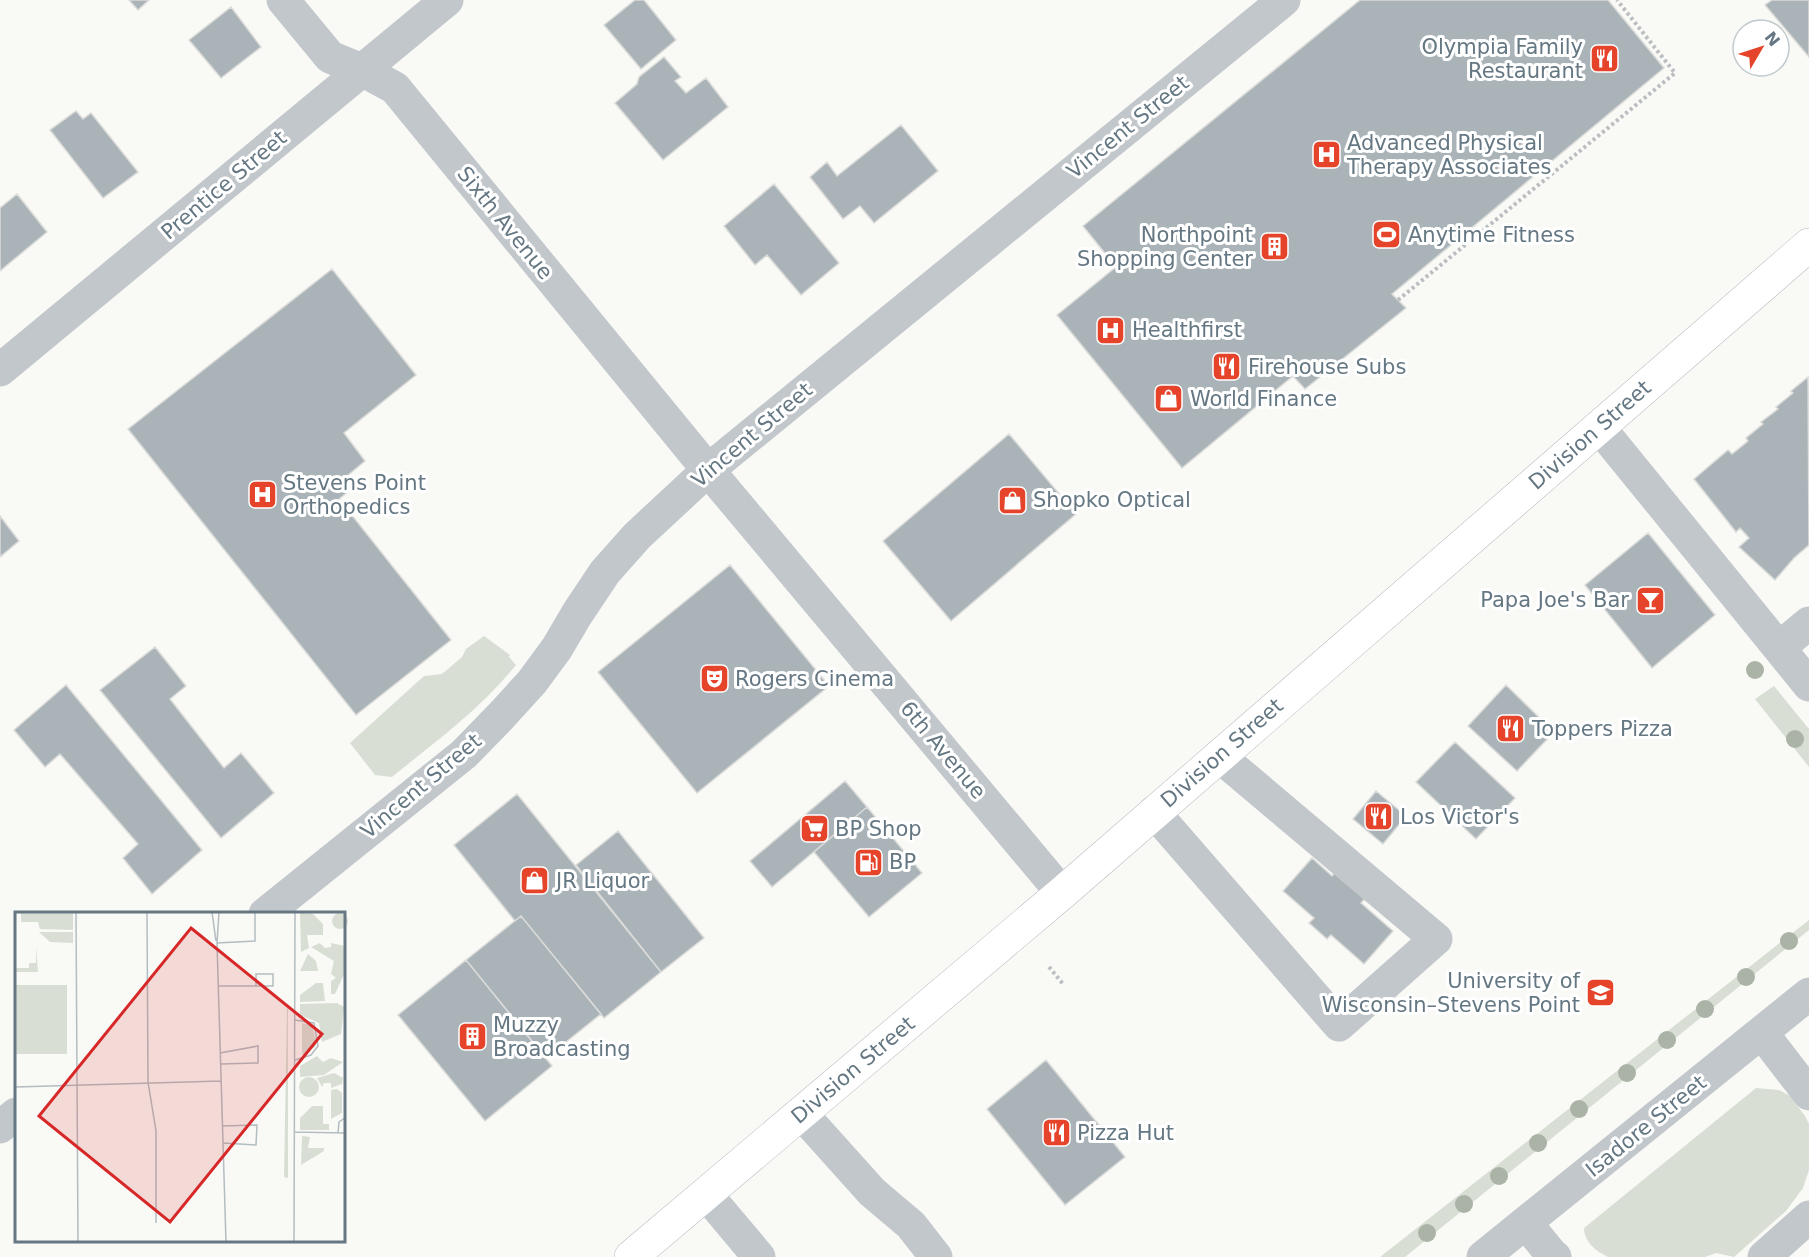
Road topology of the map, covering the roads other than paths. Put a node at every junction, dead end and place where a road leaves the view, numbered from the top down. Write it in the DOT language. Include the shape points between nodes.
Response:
graph roads {
  1 [pos="283,0"];
  2 [pos="447,0"];
  3 [pos="1284,0"];
  4 [pos="362,70"];
  5 [pos="1809,245"];
  6 [pos="0,370"];
  7 [pos="1599,427"];
  8 [pos="708,470"];
  9 [pos="1809,623"];
  10 [pos="1779,648"];
  11 [pos="1809,685"];
  12 [pos="1219,756"];
  13 [pos="1154,812"];
  14 [pos="1062,893"];
  15 [pos="267,912"];
  16 [pos="1809,994"];
  17 [pos="1762,1032"];
  18 [pos="1809,1094"];
  19 [pos="802,1114"];
  20 [pos="15,1115"];
  21 [pos="0,1127"];
  22 [pos="706,1194"];
  23 [pos="1809,1217"];
  24 [pos="1526,1223"];
  25 [pos="632,1257"];
  26 [pos="759,1257"];
  27 [pos="936,1257"];
  28 [pos="1483,1257"];
  29 [pos="1556,1257"];
  30 [pos="1764,1257"];
  1 -- 4 [label="street, Sixth Avenue" via="330,57"];
  2 -- 4 [label="street, Prentice Street"];
  3 -- 8 [label="street, Vincent Street"];
  4 -- 6 [label="street, Prentice Street"];
  4 -- 8 [label="street, Sixth Avenue" via="395,88"];
  5 -- 7 [label="main road, Division Street"];
  7 -- 10 [label="street"];
  7 -- 12 [label="main road, Division Street"];
  8 -- 14 [label="street, 6th Avenue"];
  8 -- 15 [label="street, Vincent Street" via="637,536 605,572 532,682 464,754"];
  9 -- 10 [label="street"];
  10 -- 11 [label="street"];
  12 -- 13 [label="main road, Division Street"];
  12 -- 13 [label="street" via="1436,939 1339,1025"];
  13 -- 14 [label="main road, Division Street"];
  14 -- 19 [label="main road, Division Street"];
  16 -- 17 [label="street, Isadore Street"];
  17 -- 18 [label="street"];
  17 -- 24 [label="street, Isadore Street"];
  19 -- 22 [label="main road, Division Street"];
  19 -- 27 [label="street" via="872,1192 911,1225"];
  20 -- 21 [label="street"];
  22 -- 25 [label="main road, Division Street"];
  22 -- 26 [label="street"];
  23 -- 30 [label="street"];
  24 -- 28 [label="street, Isadore Street"];
  24 -- 29 [label="street"];
}
